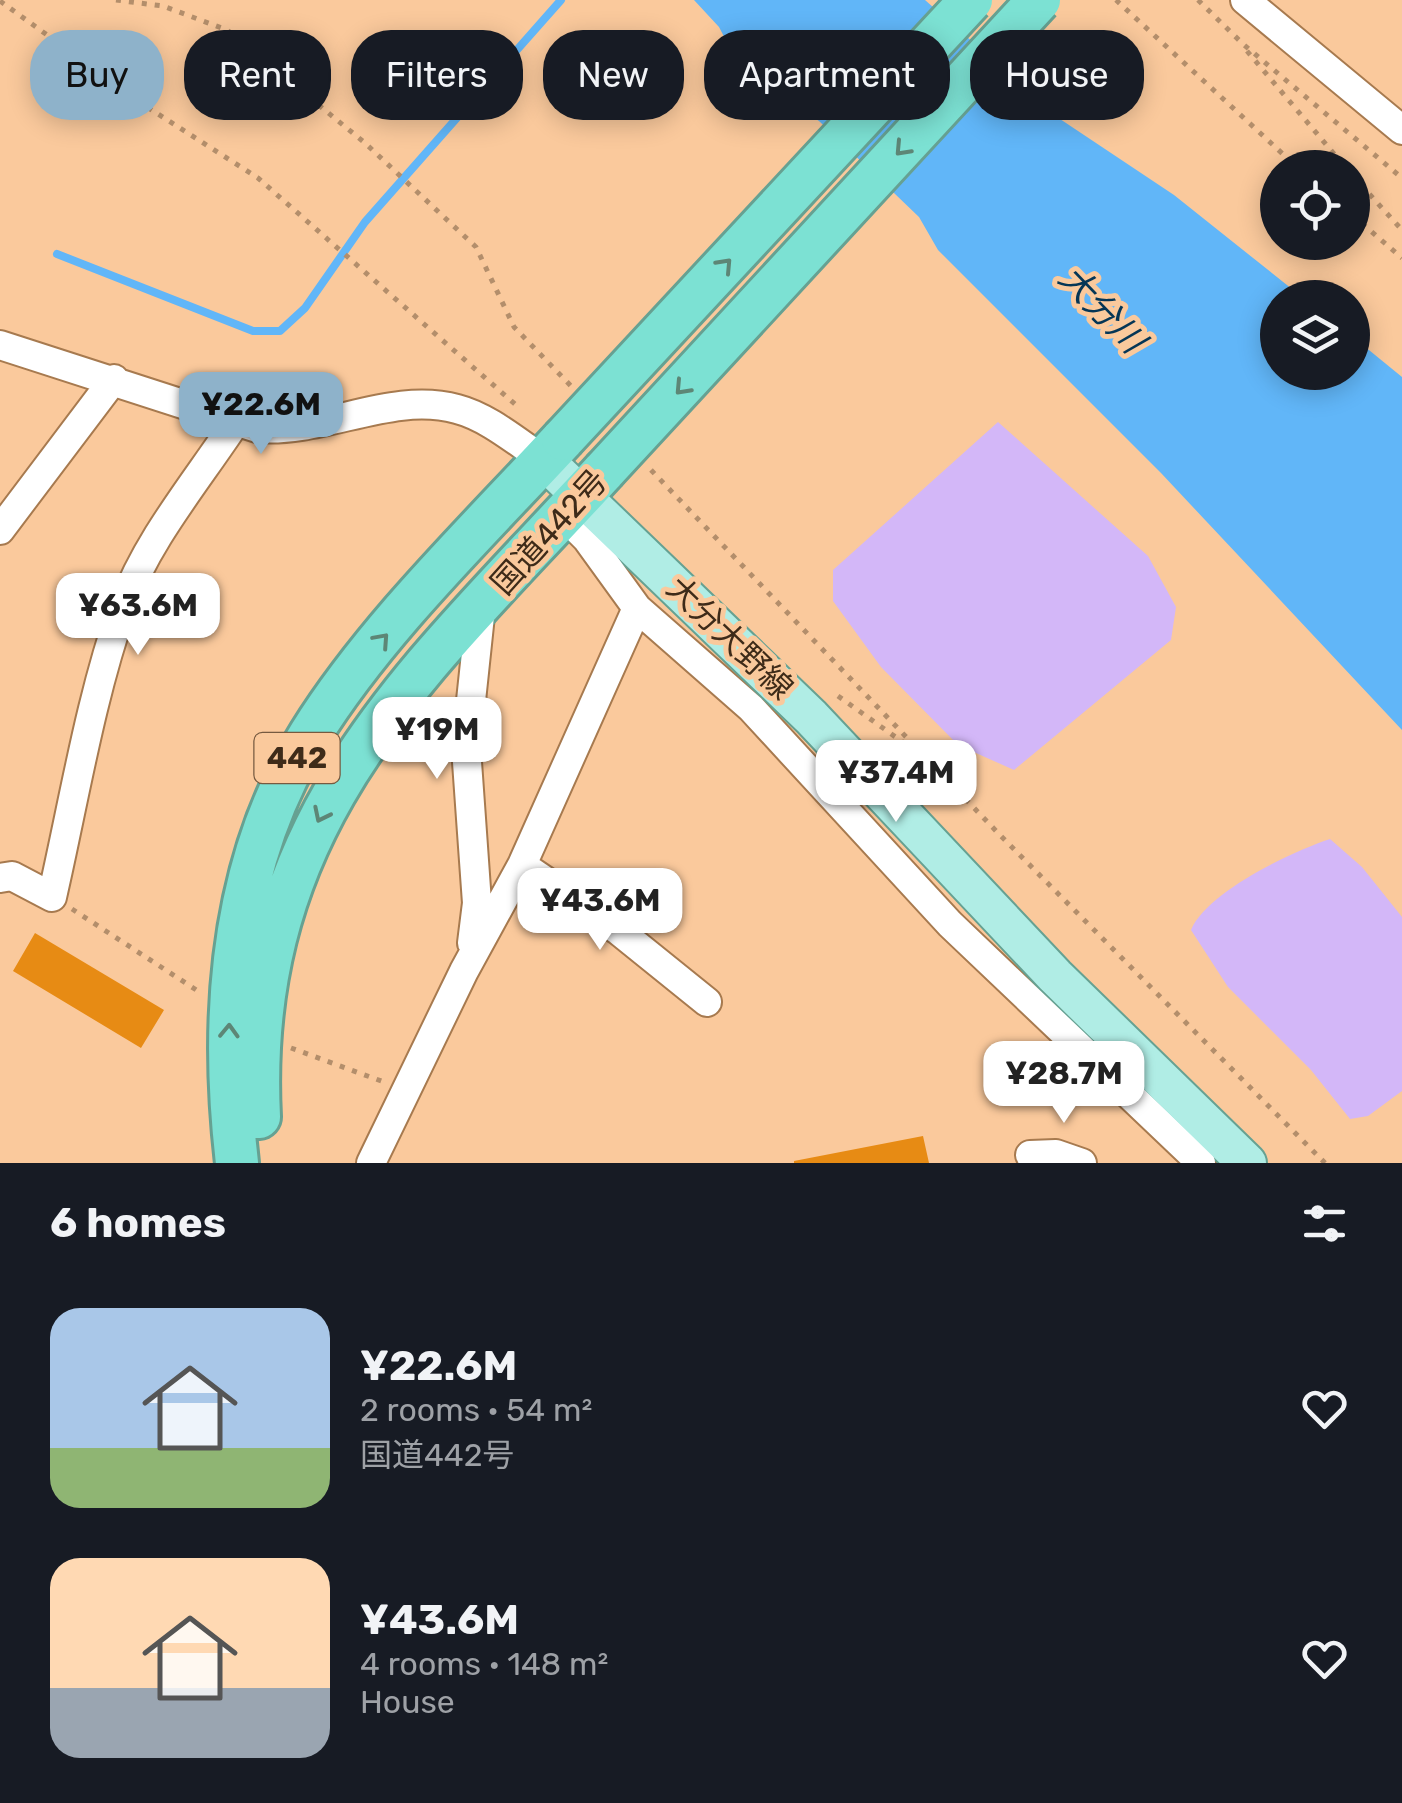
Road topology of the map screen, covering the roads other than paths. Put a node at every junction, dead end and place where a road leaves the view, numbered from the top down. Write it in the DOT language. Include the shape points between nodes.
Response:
graph roads {
  1 [pos="972,0"];
  2 [pos="1040,0"];
  3 [pos="1245,0"];
  4 [pos="1402,130"];
  5 [pos="0,346"];
  6 [pos="114,379"];
  7 [pos="235,424"];
  8 [pos="553,449"];
  9 [pos="584,494"];
  10 [pos="0,530"];
  11 [pos="481,606"];
  12 [pos="637,608"];
  13 [pos="522,865"];
  14 [pos="0,877"];
  15 [pos="464,970"];
  16 [pos="707,1002"];
  17 [pos="1030,1155"];
  18 [pos="237,1163"];
  19 [pos="264,1163"];
  20 [pos="371,1163"];
  21 [pos="1082,1163"];
  22 [pos="1201,1163"];
  23 [pos="1247,1163"];
  8 -- 1 [label="highway, 国道442号 / 442, one-way, bridge"];
  2 -- 9 [label="highway, 国道442号 / 442, one-way, bridge"];
  3 -- 4 [label="street"];
  5 -- 6 [label="street"];
  6 -- 7 [label="street"];
  6 -- 10 [label="street"];
  7 -- 8 [label="street" via="301,428 406,406 447,407"];
  7 -- 14 [label="street" via="146,558 124,606 52,897 12,876"];
  8 -- 9 [label="main road, 大分大野線"];
  18 -- 8 [label="highway, 国道442号 / 442, one-way" via="228,1054 232,967 248,885 279,798 308,738 351,677"];
  9 -- 11 [label="highway, 国道442号 / 442"];
  9 -- 12 [label="street" via="587,539"];
  9 -- 23 [label="main road, 大分大野線"];
  11 -- 15 [label="street" via="466,748 478,903"];
  11 -- 19 [label="highway, 国道442号 / 442, one-way" via="367,738 327,802 290,886 264,987 258,1043"];
  12 -- 13 [label="street"];
  12 -- 22 [label="street" via="751,708 950,924"];
  13 -- 15 [label="street"];
  13 -- 16 [label="street"];
  15 -- 20 [label="street"];
  17 -- 21 [label="street"];
}
